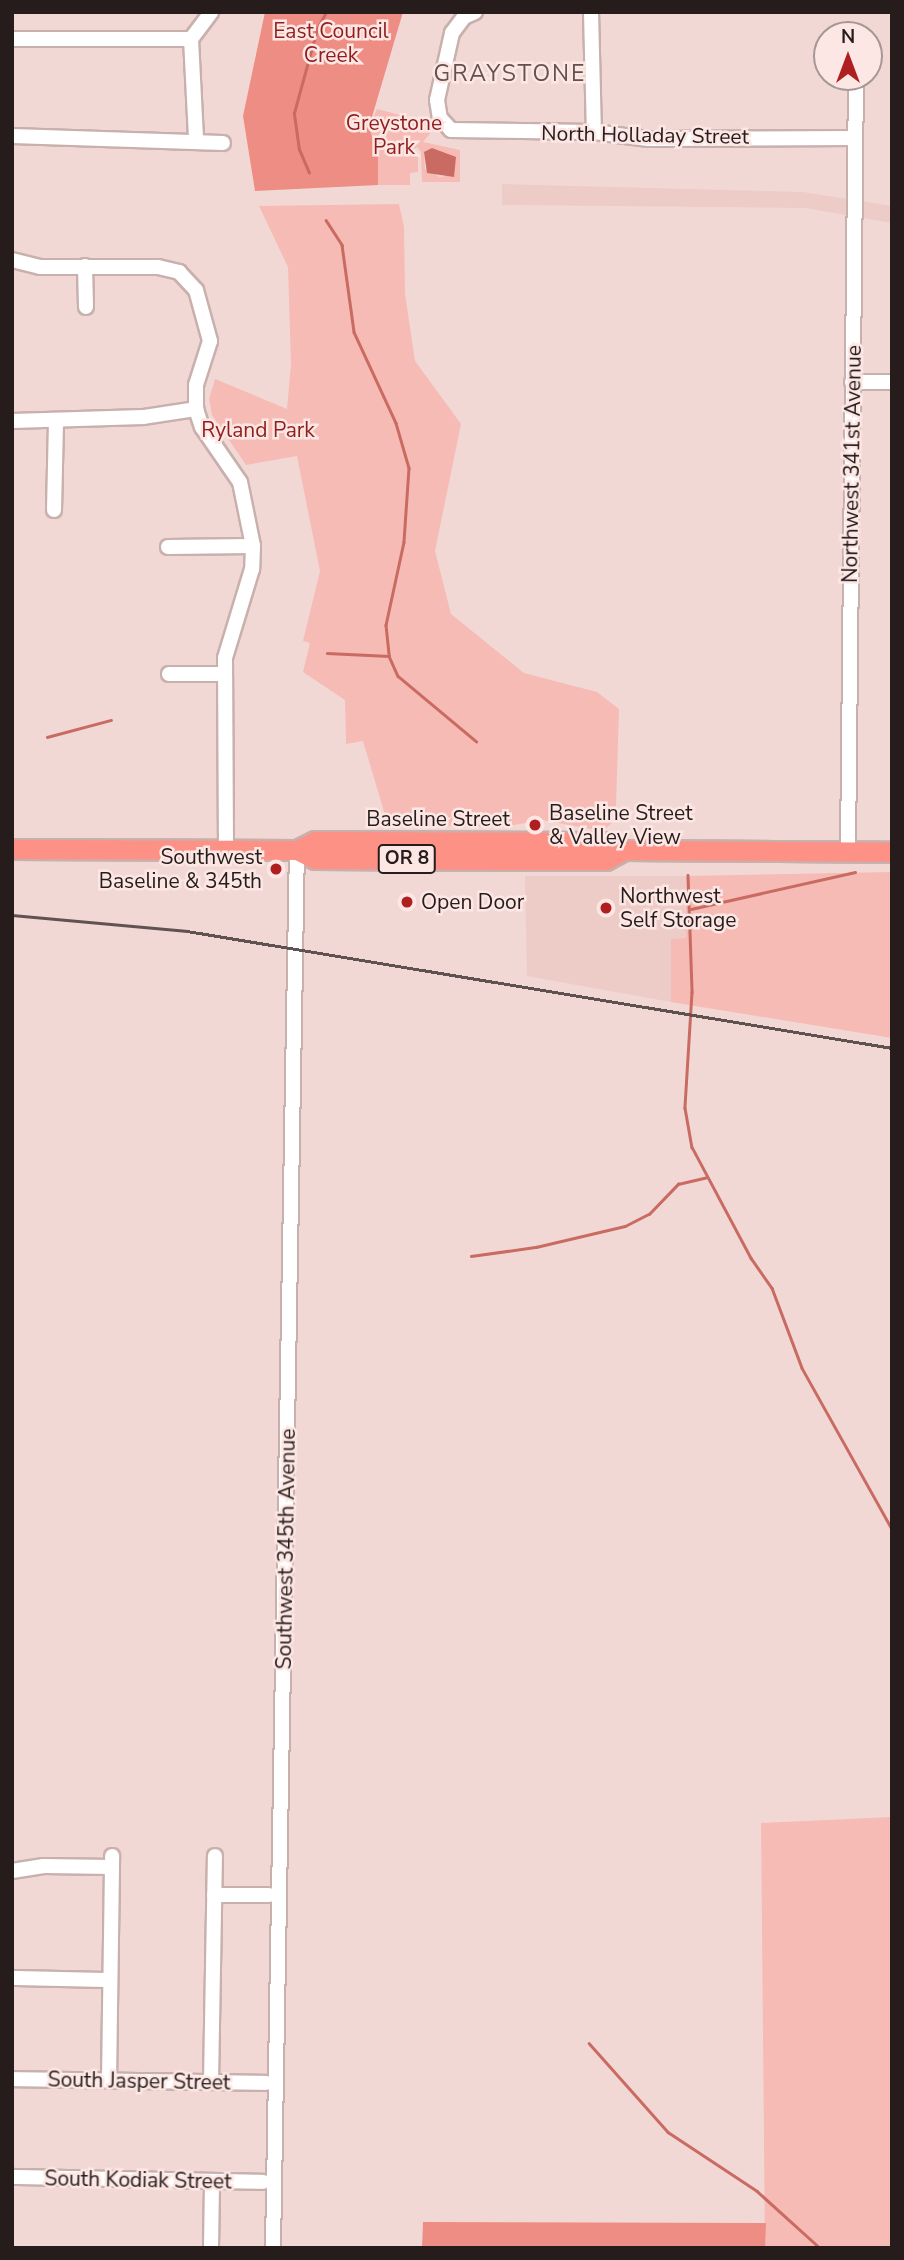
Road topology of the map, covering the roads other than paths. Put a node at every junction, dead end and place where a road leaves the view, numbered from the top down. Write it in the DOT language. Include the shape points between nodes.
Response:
graph roads {
  1 [pos="211,12"];
  2 [pos="475,12"];
  3 [pos="591,12"];
  4 [pos="12,39"];
  5 [pos="191,39"];
  6 [pos="856,91"];
  7 [pos="594,132"];
  8 [pos="12,136"];
  9 [pos="855,138"];
  10 [pos="196,139"];
  11 [pos="223,142"];
  12 [pos="12,260"];
  13 [pos="85,266"];
  14 [pos="86,307"];
  15 [pos="852,382"];
  16 [pos="892,382"];
  17 [pos="196,409"];
  18 [pos="56,420"];
  19 [pos="12,421"];
  20 [pos="54,510"];
  21 [pos="253,546"];
  22 [pos="168,547"];
  23 [pos="169,674"];
  24 [pos="224,674"];
  25 [pos="12,849"];
  26 [pos="226,850"];
  27 [pos="297,850"];
  28 [pos="848,852"];
  29 [pos="892,852"];
  30 [pos="215,1856"];
  31 [pos="12,1871"];
  32 [pos="214,1895"];
  33 [pos="269,1895"];
  34 [pos="12,1978"];
  35 [pos="110,1980"];
  36 [pos="12,2079"];
  37 [pos="109,2081"];
  38 [pos="211,2082"];
  39 [pos="266,2083"];
  40 [pos="12,2177"];
  41 [pos="212,2181"];
  42 [pos="263,2182"];
  43 [pos="211,2248"];
  44 [pos="273,2248"];
  1 -- 5 [label="street"];
  2 -- 7 [label="street, North Holladay Street" via="464,17 452,33 437,100 440,118 460,132"];
  3 -- 7 [label="street"];
  4 -- 5 [label="street"];
  5 -- 10 [label="street"];
  6 -- 9 [label="street, Northwest 341st Avenue"];
  7 -- 9 [label="street, North Holladay Street" via="649,139"];
  8 -- 10 [label="street"];
  9 -- 15 [label="street, Northwest 341st Avenue"];
  10 -- 11 [label="street"];
  12 -- 13 [label="street" via="40,267"];
  13 -- 14 [label="street"];
  13 -- 17 [label="street" via="159,267 179,272 197,290 209,326"];
  15 -- 16 [label="street"];
  15 -- 28 [label="street, Northwest 341st Avenue"];
  17 -- 18 [label="street" via="143,417"];
  17 -- 21 [label="street" via="202,426 240,482"];
  18 -- 19 [label="street"];
  18 -- 20 [label="street"];
  21 -- 22 [label="street"];
  21 -- 24 [label="street" via="252,569"];
  23 -- 24 [label="street"];
  24 -- 26 [label="street"];
  25 -- 26 [label="highway, Baseline Street / OR 8"];
  26 -- 27 [label="highway, Baseline Street / OR 8"];
  27 -- 28 [label="highway, Baseline Street / OR 8" via="314,841 606,842 624,850"];
  27 -- 44 [label="street, Southwest 345th Avenue"];
  28 -- 29 [label="highway, OR 8"];
  30 -- 32 [label="street"];
  31 -- 35 [label="street" via="112,1861"];
  32 -- 33 [label="street"];
  32 -- 38 [label="street"];
  34 -- 35 [label="street"];
  35 -- 37 [label="street"];
  36 -- 37 [label="street, South Jasper Street"];
  37 -- 38 [label="street, South Jasper Street"];
  38 -- 39 [label="street, South Jasper Street"];
  40 -- 41 [label="street, South Kodiak Street"];
  41 -- 42 [label="street, South Kodiak Street"];
  41 -- 43 [label="street"];
}
